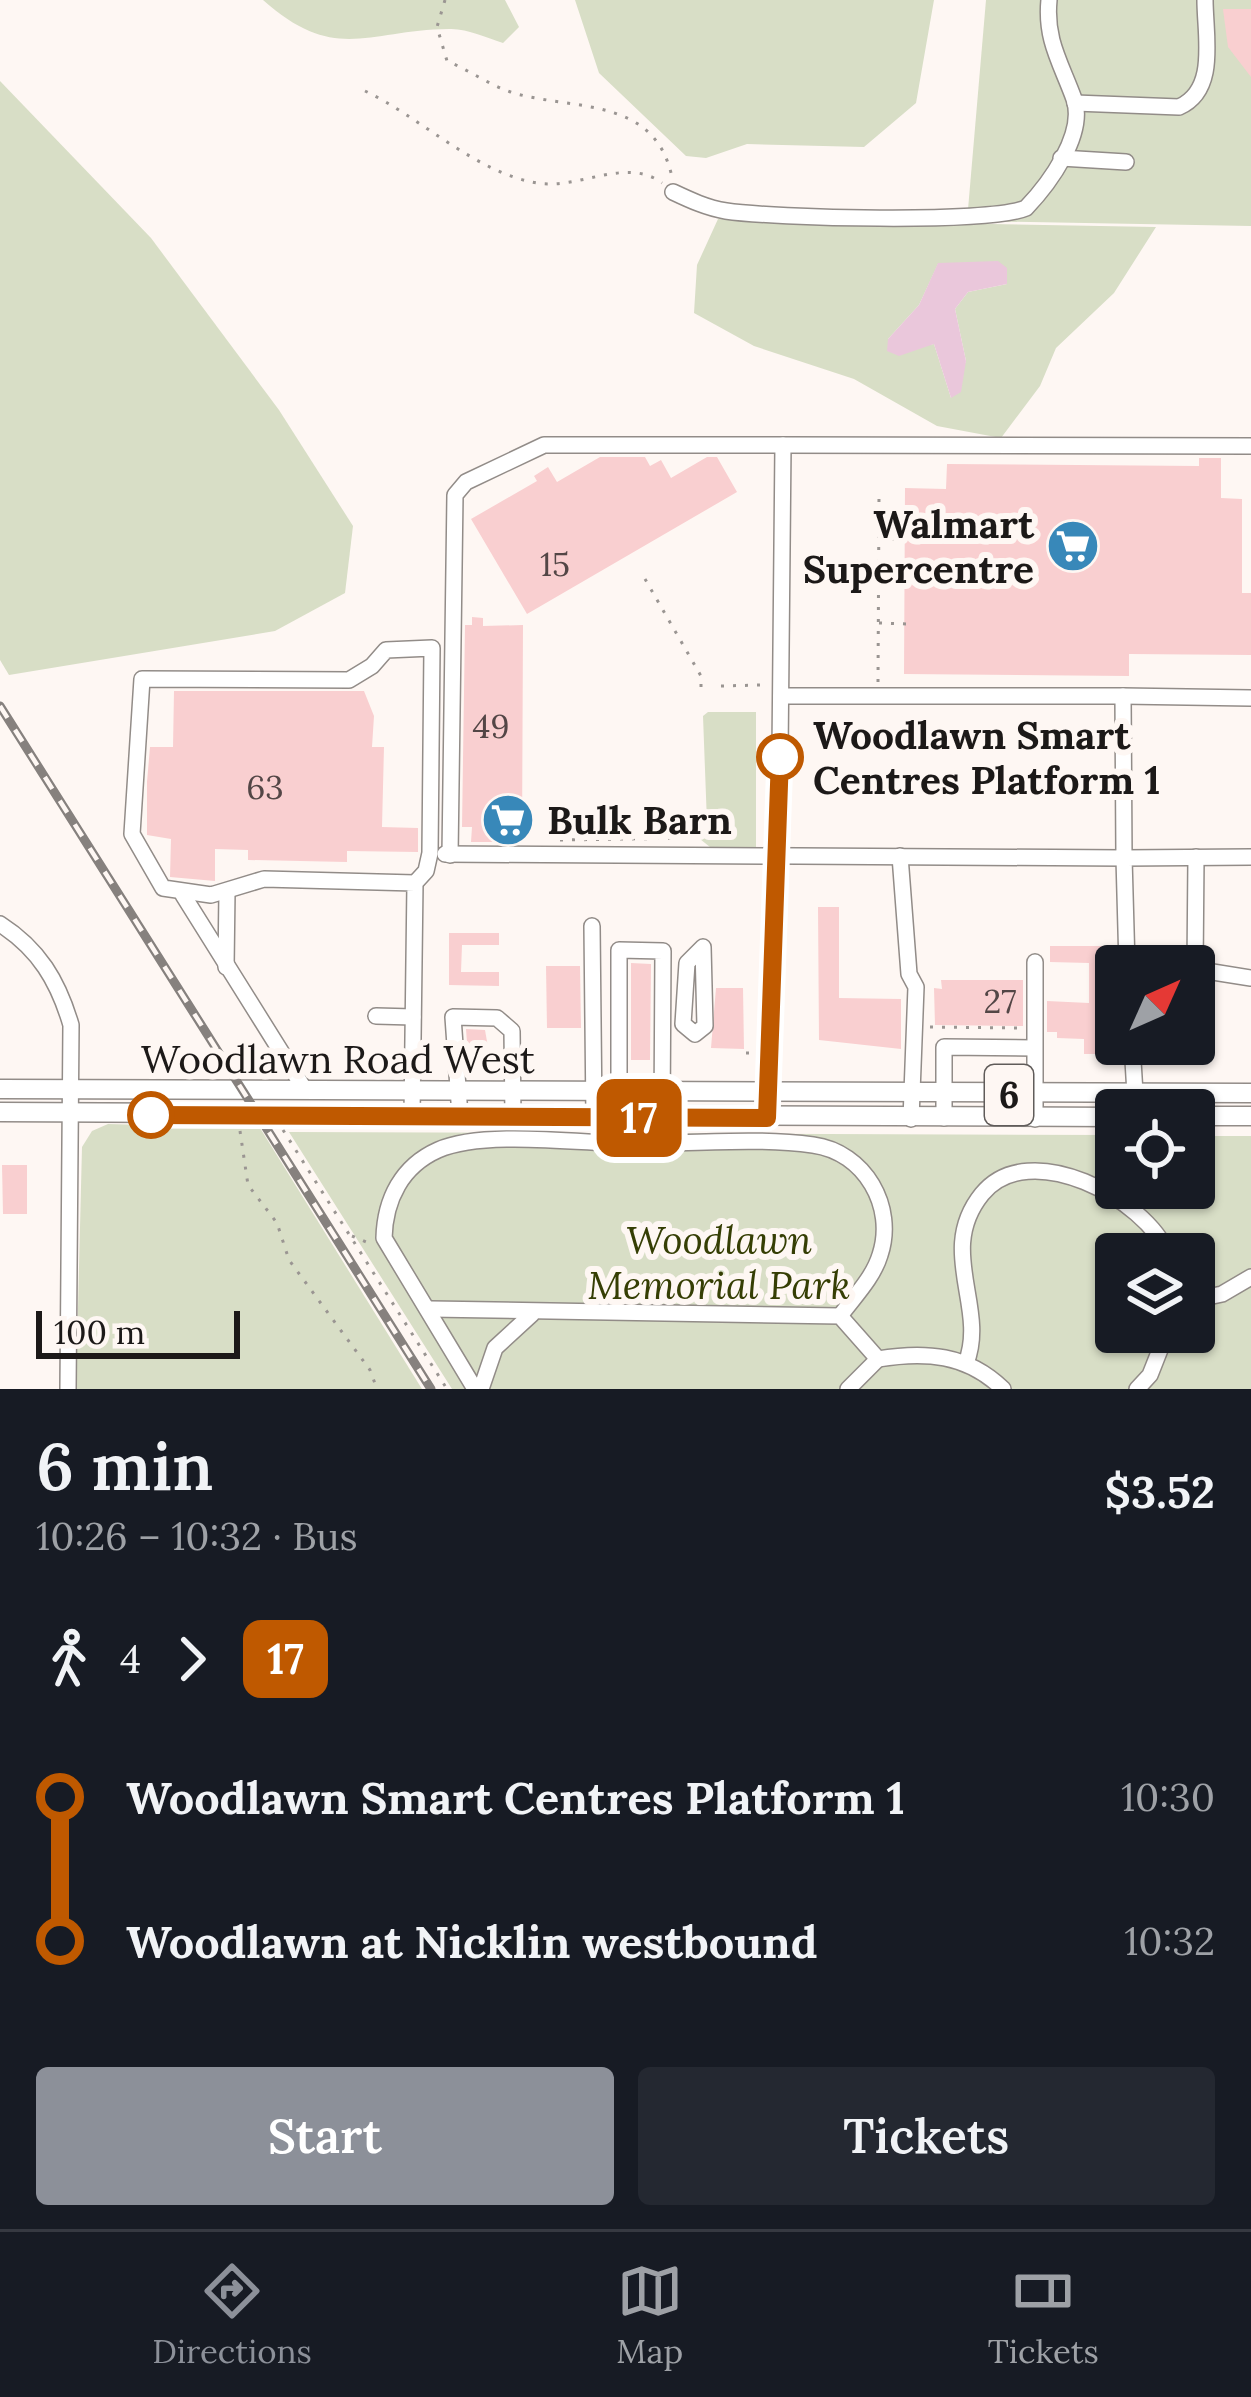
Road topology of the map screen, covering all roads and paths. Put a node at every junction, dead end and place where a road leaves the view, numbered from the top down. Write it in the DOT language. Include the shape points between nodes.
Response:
graph roads {
  1 [pos="445,0"];
  2 [pos="1048,0"];
  3 [pos="1205,0"];
  4 [pos="365,91"];
  5 [pos="1076,103"];
  6 [pos="1061,158"];
  7 [pos="1126,162"];
  8 [pos="673,192"];
  9 [pos="783,445"];
  10 [pos="1251,446"];
  11 [pos="879,494"];
  12 [pos="879,539"];
  13 [pos="906,539"];
  14 [pos="645,579"];
  15 [pos="878,623"];
  16 [pos="907,624"];
  17 [pos="878,682"];
  18 [pos="760,685"];
  19 [pos="721,686"];
  20 [pos="701,695"];
  21 [pos="781,696"];
  22 [pos="1123,696"];
  23 [pos="1251,698"];
  24 [pos="690,838"];
  25 [pos="559,841"];
  26 [pos="430,853"];
  27 [pos="450,855"];
  28 [pos="778,856"];
  29 [pos="900,856"];
  30 [pos="1196,857"];
  31 [pos="1251,857"];
  32 [pos="1124,858"];
  33 [pos="415,883"];
  34 [pos="227,891"];
  35 [pos="183,895"];
  36 [pos="0,924"];
  37 [pos="592,926"];
  38 [pos="1126,945"];
  39 [pos="1195,945"];
  40 [pos="703,947"];
  41 [pos="1035,962"];
  42 [pos="226,970"];
  43 [pos="1215,972"];
  44 [pos="1251,978"];
  45 [pos="376,1016"];
  46 [pos="413,1017"];
  47 [pos="928,1027"];
  48 [pos="1028,1028"];
  49 [pos="1034,1048"];
  50 [pos="0,1089"];
  51 [pos="71,1090"];
  52 [pos="305,1090"];
  53 [pos="412,1091"];
  54 [pos="460,1091"];
  55 [pos="512,1092"];
  56 [pos="1251,1093"];
  57 [pos="594,1094"];
  58 [pos="618,1094"];
  59 [pos="662,1095"];
  60 [pos="910,1095"];
  61 [pos="944,1095"];
  62 [pos="1034,1095"];
  63 [pos="766,1096"];
  64 [pos="1215,1096"];
  65 [pos="1095,1099"];
  66 [pos="0,1112"];
  67 [pos="72,1113"];
  68 [pos="412,1116"];
  69 [pos="460,1116"];
  70 [pos="1215,1116"];
  71 [pos="1251,1116"];
  72 [pos="513,1117"];
  73 [pos="594,1117"];
  74 [pos="619,1118"];
  75 [pos="662,1118"];
  76 [pos="767,1118"];
  77 [pos="911,1118"];
  78 [pos="944,1118"];
  79 [pos="1095,1118"];
  80 [pos="1035,1119"];
  81 [pos="279,1124"];
  82 [pos="239,1129"];
  83 [pos="1154,1233"];
  84 [pos="350,1236"];
  85 [pos="387,1251"];
  86 [pos="1251,1277"];
  87 [pos="1215,1296"];
  88 [pos="430,1310"];
  89 [pos="532,1313"];
  90 [pos="840,1316"];
  91 [pos="1159,1353"];
  92 [pos="878,1360"];
  93 [pos="966,1363"];
  94 [pos="68,1389"];
  95 [pos="377,1389"];
  96 [pos="447,1389"];
  97 [pos="478,1389"];
  98 [pos="848,1389"];
  99 [pos="1003,1389"];
  100 [pos="1137,1389"];
  1 -- 8 [label="path" via="437,27 447,61 512,92 634,118 668,156"];
  2 -- 5 [label="street" via="1052,50"];
  3 -- 5 [label="street" via="1205,78 1192,100 1179,107"];
  4 -- 8 [label="path" via="517,178 566,184 646,172"];
  5 -- 6 [label="street"];
  6 -- 7 [label="street"];
  6 -- 8 [label="street" via="1036,197 1012,214 764,214"];
  9 -- 10 [label="street"];
  9 -- 21 [label="street"];
  9 -- 27 [label="street" via="544,445 454,495"];
  11 -- 12 [label="path"];
  12 -- 13 [label="path"];
  12 -- 15 [label="path"];
  14 -- 20 [label="path" via="701,676"];
  15 -- 16 [label="path"];
  15 -- 17 [label="path"];
  18 -- 19 [label="path"];
  21 -- 22 [label="street"];
  21 -- 28 [label="street"];
  22 -- 23 [label="street"];
  22 -- 32 [label="street"];
  24 -- 25 [label="path"];
  26 -- 27 [label="street"];
  26 -- 33 [label="street"];
  26 -- 35 [label="street" via="431,648 386,650 349,680 142,679 132,833 163,888"];
  27 -- 28 [label="street"];
  28 -- 29 [label="street"];
  28 -- 63 [label="street"];
  29 -- 32 [label="street"];
  29 -- 60 [label="street" via="916,987"];
  30 -- 31 [label="street"];
  30 -- 32 [label="street"];
  30 -- 39 [label="street"];
  32 -- 38 [label="street"];
  33 -- 34 [label="street" via="265,879"];
  33 -- 46 [label="street"];
  34 -- 35 [label="street"];
  34 -- 42 [label="street"];
  35 -- 42 [label="street"];
  36 -- 51 [label="street" via="24,940 58,984 70,1025"];
  37 -- 57 [label="street"];
  40 -- 40 [label="street" via="705,1026 695,1034 683,1024 686,970"];
  41 -- 49 [label="street"];
  42 -- 52 [label="street"];
  43 -- 44 [label="street"];
  45 -- 46 [label="street"];
  46 -- 53 [label="street"];
  47 -- 48 [label="path"];
  49 -- 61 [label="street" via="944,1047"];
  49 -- 62 [label="street"];
  50 -- 51 [label="main road, Woodlawn Road West / 6"];
  51 -- 52 [label="main road, Woodlawn Road West / 6"];
  51 -- 67 [label="street"];
  52 -- 53 [label="main road, Woodlawn Road West / 6"];
  53 -- 54 [label="main road, Woodlawn Road West / 6"];
  53 -- 68 [label="street"];
  54 -- 55 [label="main road, Woodlawn Road West / 6"];
  54 -- 55 [label="street" via="453,1016 497,1018 512,1031"];
  54 -- 69 [label="street"];
  55 -- 57 [label="main road, Woodlawn Road West / 6"];
  55 -- 72 [label="street"];
  56 -- 64 [label="main road, Woodlawn Road West / 6"];
  57 -- 58 [label="main road, Woodlawn Road West / 6"];
  57 -- 73 [label="street"];
  58 -- 59 [label="main road, Woodlawn Road West / 6"];
  58 -- 59 [label="street" via="619,950 663,951"];
  58 -- 74 [label="street"];
  59 -- 63 [label="main road, Woodlawn Road West / 6"];
  59 -- 75 [label="street"];
  60 -- 61 [label="main road, Woodlawn Road West / 6"];
  60 -- 63 [label="main road, Woodlawn Road West / 6"];
  60 -- 77 [label="street"];
  61 -- 62 [label="main road, Woodlawn Road West / 6"];
  61 -- 78 [label="street"];
  62 -- 65 [label="main road, Woodlawn Road West / 6"];
  62 -- 80 [label="street"];
  63 -- 76 [label="street"];
  66 -- 67 [label="main road, Woodlawn Road West / 6"];
  67 -- 68 [label="main road, Woodlawn Road West / 6"];
  67 -- 94 [label="street"];
  68 -- 69 [label="main road, Woodlawn Road West / 6"];
  69 -- 72 [label="main road, Woodlawn Road West / 6"];
  70 -- 71 [label="main road"];
  72 -- 73 [label="main road, Woodlawn Road West / 6"];
  73 -- 74 [label="main road, Woodlawn Road West / 6"];
  74 -- 75 [label="main road, Woodlawn Road West / 6"];
  75 -- 76 [label="main road, Woodlawn Road West / 6"];
  76 -- 77 [label="main road, Woodlawn Road West / 6"];
  77 -- 78 [label="main road, Woodlawn Road West / 6"];
  78 -- 80 [label="main road, Woodlawn Road West / 6"];
  79 -- 80 [label="main road, Woodlawn Road West / 6"];
  81 -- 84 [label="path"];
  82 -- 95 [label="path" via="248,1186"];
  83 -- 93 [label="street" via="1139,1211 1102,1190 1039,1173 996,1182 975,1205 961,1256 976,1334"];
  84 -- 85 [label="path"];
  84 -- 96 [label="path"];
  85 -- 88 [label="street"];
  85 -- 90 [label="street" via="386,1213 404,1174 450,1145 814,1145 864,1172 885,1222 873,1272"];
  86 -- 87 [label="street"];
  88 -- 89 [label="street"];
  88 -- 97 [label="street"];
  89 -- 90 [label="street"];
  89 -- 97 [label="street" via="495,1348"];
  90 -- 92 [label="street"];
  91 -- 100 [label="street"];
  92 -- 93 [label="street" via="919,1353"];
  92 -- 98 [label="street"];
  93 -- 99 [label="street"];
}
